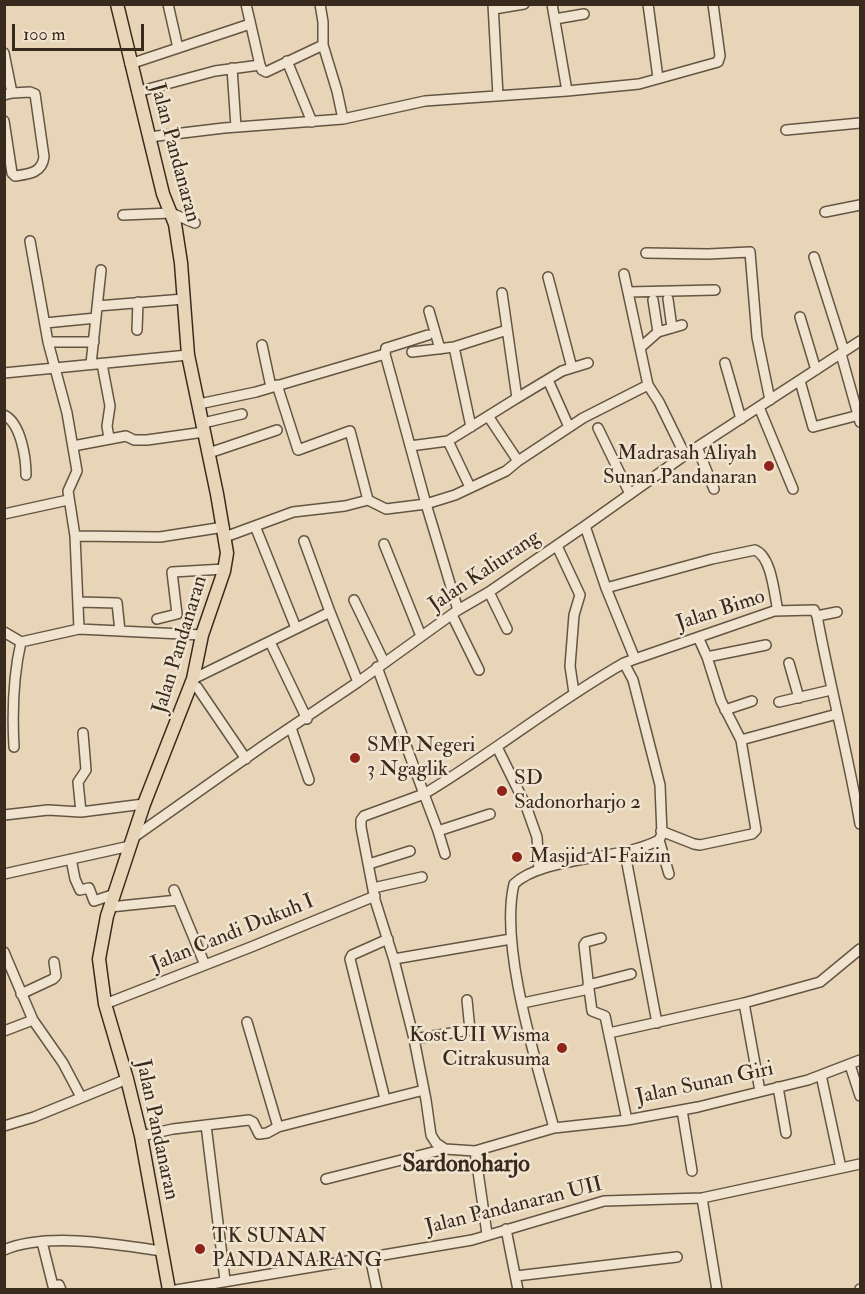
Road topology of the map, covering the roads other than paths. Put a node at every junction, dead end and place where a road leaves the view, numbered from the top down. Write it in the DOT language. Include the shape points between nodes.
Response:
graph roads {
  1 [pos="117,4"];
  2 [pos="168,4"];
  3 [pos="246,4"];
  4 [pos="320,4"];
  5 [pos="524,4"];
  6 [pos="552,4"];
  7 [pos="648,4"];
  8 [pos="712,4"];
  9 [pos="494,7"];
  10 [pos="584,14"];
  11 [pos="555,19"];
  12 [pos="250,24"];
  13 [pos="323,45"];
  14 [pos="178,48"];
  15 [pos="4,53"];
  16 [pos="287,61"];
  17 [pos="130,64"];
  18 [pos="260,65"];
  19 [pos="232,68"];
  20 [pos="658,78"];
  21 [pos="567,91"];
  22 [pos="137,92"];
  23 [pos="8,94"];
  24 [pos="498,96"];
  25 [pos="343,119"];
  26 [pos="4,121"];
  27 [pos="312,122"];
  28 [pos="861,123"];
  29 [pos="236,127"];
  30 [pos="786,130"];
  31 [pos="149,137"];
  32 [pos="861,205"];
  33 [pos="825,212"];
  34 [pos="171,213"];
  35 [pos="123,215"];
  36 [pos="195,223"];
  37 [pos="30,241"];
  38 [pos="646,253"];
  39 [pos="814,257"];
  40 [pos="101,270"];
  41 [pos="624,274"];
  42 [pos="548,277"];
  43 [pos="715,290"];
  44 [pos="628,292"];
  45 [pos="502,293"];
  46 [pos="184,298"];
  47 [pos="668,299"];
  48 [pos="653,300"];
  49 [pos="138,302"];
  50 [pos="97,306"];
  51 [pos="429,311"];
  52 [pos="800,317"];
  53 [pos="96,318"];
  54 [pos="45,323"];
  55 [pos="682,326"];
  56 [pos="672,328"];
  57 [pos="137,330"];
  58 [pos="507,330"];
  59 [pos="658,332"];
  60 [pos="428,335"];
  61 [pos="861,341"];
  62 [pos="48,342"];
  63 [pos="94,342"];
  64 [pos="262,345"];
  65 [pos="454,347"];
  66 [pos="641,347"];
  67 [pos="440,349"];
  68 [pos="412,352"];
  69 [pos="843,352"];
  70 [pos="385,354"];
  71 [pos="188,356"];
  72 [pos="588,363"];
  73 [pos="725,363"];
  74 [pos="91,364"];
  75 [pos="102,364"];
  76 [pos="572,368"];
  77 [pos="56,369"];
  78 [pos="816,370"];
  79 [pos="4,373"];
  80 [pos="548,380"];
  81 [pos="800,381"];
  82 [pos="648,385"];
  83 [pos="274,386"];
  84 [pos="517,398"];
  85 [pos="770,400"];
  86 [pos="199,404"];
  87 [pos="759,407"];
  88 [pos="242,414"];
  89 [pos="4,415"];
  90 [pos="488,416"];
  91 [pos="860,418"];
  92 [pos="741,419"];
  93 [pos="471,427"];
  94 [pos="569,427"];
  95 [pos="203,428"];
  96 [pos="598,428"];
  97 [pos="277,430"];
  98 [pos="109,438"];
  99 [pos="448,441"];
  100 [pos="73,446"];
  101 [pos="410,446"];
  102 [pos="697,447"];
  103 [pos="209,453"];
  104 [pos="685,454"];
  105 [pos="518,461"];
  106 [pos="26,475"];
  107 [pos="470,487"];
  108 [pos="714,489"];
  109 [pos="793,489"];
  110 [pos="630,494"];
  111 [pos="368,500"];
  112 [pos="68,501"];
  113 [pos="426,504"];
  114 [pos="4,514"];
  115 [pos="255,526"];
  116 [pos="585,526"];
  117 [pos="224,532"];
  118 [pos="75,536"];
  119 [pos="304,541"];
  120 [pos="384,544"];
  121 [pos="557,546"];
  122 [pos="225,569"];
  123 [pos="606,588"];
  124 [pos="489,592"];
  125 [pos="354,600"];
  126 [pos="79,602"];
  127 [pos="778,611"];
  128 [pos="330,612"];
  129 [pos="455,612"];
  130 [pos="837,612"];
  131 [pos="817,616"];
  132 [pos="158,619"];
  133 [pos="296,628"];
  134 [pos="79,629"];
  135 [pos="507,629"];
  136 [pos="120,631"];
  137 [pos="4,632"];
  138 [pos="202,635"];
  139 [pos="421,636"];
  140 [pos="698,637"];
  141 [pos="21,642"];
  142 [pos="270,642"];
  143 [pos="766,645"];
  144 [pos="707,657"];
  145 [pos="635,659"];
  146 [pos="624,663"];
  147 [pos="789,663"];
  148 [pos="380,665"];
  149 [pos="479,670"];
  150 [pos="358,682"];
  151 [pos="195,683"];
  152 [pos="831,690"];
  153 [pos="574,693"];
  154 [pos="799,698"];
  155 [pos="752,701"];
  156 [pos="779,702"];
  157 [pos="725,710"];
  158 [pos="8,711"];
  159 [pos="837,714"];
  160 [pos="307,718"];
  161 [pos="291,728"];
  162 [pos="83,733"];
  163 [pos="741,740"];
  164 [pos="14,747"];
  165 [pos="496,747"];
  166 [pos="246,759"];
  167 [pos="861,764"];
  168 [pos="850,765"];
  169 [pos="309,780"];
  170 [pos="424,794"];
  171 [pos="144,804"];
  172 [pos="81,812"];
  173 [pos="4,814"];
  174 [pos="490,814"];
  175 [pos="861,824"];
  176 [pos="438,831"];
  177 [pos="660,835"];
  178 [pos="132,842"];
  179 [pos="410,851"];
  180 [pos="625,853"];
  181 [pos="446,854"];
  182 [pos="71,859"];
  183 [pos="369,864"];
  184 [pos="539,870"];
  185 [pos="4,874"];
  186 [pos="669,874"];
  187 [pos="422,877"];
  188 [pos="174,890"];
  189 [pos="374,892"];
  190 [pos="115,894"];
  191 [pos="178,900"];
  192 [pos="110,907"];
  193 [pos="387,939"];
  194 [pos="511,939"];
  195 [pos="601,939"];
  196 [pos="861,949"];
  197 [pos="4,952"];
  198 [pos="394,958"];
  199 [pos="54,962"];
  200 [pos="205,965"];
  201 [pos="631,974"];
  202 [pos="589,987"];
  203 [pos="21,994"];
  204 [pos="467,1000"];
  205 [pos="744,1003"];
  206 [pos="105,1004"];
  207 [pos="523,1004"];
  208 [pos="33,1020"];
  209 [pos="247,1022"];
  210 [pos="657,1023"];
  211 [pos="4,1032"];
  212 [pos="609,1034"];
  213 [pos="414,1038"];
  214 [pos="861,1060"];
  215 [pos="850,1065"];
  216 [pos="821,1075"];
  217 [pos="127,1079"];
  218 [pos="778,1087"];
  219 [pos="424,1090"];
  220 [pos="760,1091"];
  221 [pos="861,1096"];
  222 [pos="81,1097"];
  223 [pos="385,1099"];
  224 [pos="682,1110"];
  225 [pos="627,1120"];
  226 [pos="206,1125"];
  227 [pos="4,1126"];
  228 [pos="278,1128"];
  229 [pos="554,1128"];
  230 [pos="786,1133"];
  231 [pos="141,1136"];
  232 [pos="445,1149"];
  233 [pos="474,1151"];
  234 [pos="861,1164"];
  235 [pos="841,1168"];
  236 [pos="692,1170"];
  237 [pos="326,1179"];
  238 [pos="702,1198"];
  239 [pos="506,1229"];
  240 [pos="487,1234"];
  241 [pos="42,1242"];
  242 [pos="4,1250"];
  243 [pos="160,1251"];
  244 [pos="370,1257"];
  245 [pos="676,1257"];
  246 [pos="516,1276"];
  247 [pos="225,1280"];
  248 [pos="53,1288"];
  249 [pos="169,1290"];
  250 [pos="176,1290"];
  251 [pos="377,1290"];
  252 [pos="518,1290"];
  253 [pos="717,1290"];
  1 -- 17 [label="main road, Jalan Pandanaran"];
  2 -- 14 [label="street"];
  3 -- 12 [label="street"];
  4 -- 13 [label="street"];
  5 -- 9 [label="street"];
  6 -- 11 [label="street"];
  7 -- 20 [label="street"];
  8 -- 20 [label="street" via="719,60"];
  9 -- 24 [label="street"];
  10 -- 11 [label="street"];
  11 -- 21 [label="street"];
  12 -- 14 [label="street"];
  12 -- 18 [label="street"];
  13 -- 16 [label="street"];
  13 -- 25 [label="street"];
  14 -- 17 [label="street"];
  15 -- 23 [label="street"];
  16 -- 18 [label="street" via="266,72"];
  16 -- 27 [label="street"];
  17 -- 22 [label="main road, Jalan Pandanaran"];
  18 -- 19 [label="street"];
  19 -- 22 [label="street"];
  19 -- 29 [label="street"];
  20 -- 21 [label="street" via="639,84"];
  21 -- 24 [label="street"];
  22 -- 31 [label="main road, Jalan Pandanaran"];
  23 -- 26 [label="street" via="34,93 44,157 35,172 12,174"];
  24 -- 25 [label="street" via="424,102"];
  25 -- 27 [label="street"];
  27 -- 29 [label="street"];
  28 -- 30 [label="street"];
  29 -- 31 [label="street"];
  31 -- 34 [label="main road, Jalan Pandanaran"];
  32 -- 33 [label="street"];
  34 -- 35 [label="street"];
  34 -- 36 [label="street"];
  34 -- 46 [label="main road, Jalan Pandanaran"];
  37 -- 54 [label="street"];
  38 -- 85 [label="street" via="750,252 757,337"];
  39 -- 69 [label="street"];
  40 -- 50 [label="street"];
  41 -- 44 [label="street"];
  42 -- 76 [label="street"];
  43 -- 44 [label="street"];
  44 -- 66 [label="street"];
  45 -- 58 [label="street"];
  46 -- 49 [label="street"];
  46 -- 71 [label="main road, Jalan Pandanaran"];
  47 -- 56 [label="street"];
  48 -- 59 [label="street"];
  49 -- 50 [label="street"];
  49 -- 57 [label="street"];
  50 -- 53 [label="street"];
  51 -- 67 [label="street"];
  52 -- 78 [label="street"];
  53 -- 54 [label="street"];
  53 -- 63 [label="street"];
  54 -- 62 [label="street"];
  55 -- 56 [label="street"];
  56 -- 59 [label="street"];
  58 -- 65 [label="street"];
  58 -- 84 [label="street"];
  59 -- 66 [label="street"];
  60 -- 70 [label="street" via="386,348"];
  61 -- 69 [label="street, Jalan Kaliurang"];
  62 -- 63 [label="street"];
  62 -- 77 [label="street"];
  63 -- 74 [label="street"];
  64 -- 83 [label="street"];
  65 -- 67 [label="street"];
  65 -- 93 [label="street"];
  66 -- 82 [label="street"];
  67 -- 68 [label="street"];
  69 -- 78 [label="street, Jalan Kaliurang"];
  69 -- 91 [label="street"];
  70 -- 83 [label="street"];
  70 -- 101 [label="street"];
  71 -- 75 [label="street"];
  71 -- 86 [label="main road, Jalan Pandanaran"];
  72 -- 76 [label="street"];
  73 -- 92 [label="street"];
  74 -- 75 [label="street"];
  74 -- 77 [label="street"];
  75 -- 98 [label="street" via="110,406"];
  76 -- 80 [label="street"];
  77 -- 79 [label="street"];
  77 -- 100 [label="street"];
  78 -- 81 [label="street, Jalan Kaliurang"];
  80 -- 84 [label="street"];
  80 -- 94 [label="street"];
  81 -- 85 [label="street, Jalan Kaliurang"];
  81 -- 91 [label="street" via="813,427"];
  82 -- 94 [label="street"];
  82 -- 104 [label="street"];
  83 -- 86 [label="street"];
  83 -- 111 [label="street" via="298,450 350,431"];
  84 -- 90 [label="street"];
  85 -- 87 [label="street, Jalan Kaliurang"];
  86 -- 95 [label="main road, Jalan Pandanaran"];
  87 -- 92 [label="street, Jalan Kaliurang"];
  87 -- 109 [label="street"];
  88 -- 95 [label="street"];
  89 -- 106 [label="street" via="12,420 20,438"];
  90 -- 93 [label="street"];
  90 -- 105 [label="street"];
  92 -- 102 [label="street, Jalan Kaliurang"];
  93 -- 99 [label="street"];
  94 -- 105 [label="street"];
  95 -- 98 [label="street" via="147,440"];
  95 -- 103 [label="main road, Jalan Pandanaran"];
  96 -- 110 [label="street"];
  97 -- 103 [label="street"];
  98 -- 100 [label="street"];
  99 -- 101 [label="street"];
  99 -- 107 [label="street"];
  100 -- 112 [label="street" via="77,471"];
  101 -- 113 [label="street"];
  102 -- 104 [label="street, Jalan Kaliurang"];
  102 -- 108 [label="street"];
  103 -- 117 [label="main road, Jalan Pandanaran"];
  104 -- 110 [label="street, Jalan Kaliurang"];
  105 -- 107 [label="street" via="506,471"];
  107 -- 113 [label="street"];
  110 -- 116 [label="street, Jalan Kaliurang"];
  111 -- 113 [label="street" via="387,509"];
  111 -- 115 [label="street" via="293,512"];
  112 -- 114 [label="street"];
  112 -- 118 [label="street"];
  113 -- 129 [label="street"];
  115 -- 117 [label="street"];
  115 -- 133 [label="street"];
  116 -- 121 [label="street, Jalan Kaliurang"];
  116 -- 123 [label="street"];
  117 -- 118 [label="street" via="160,537"];
  117 -- 122 [label="main road, Jalan Pandanaran"];
  118 -- 126 [label="street"];
  119 -- 128 [label="street"];
  120 -- 139 [label="street"];
  121 -- 124 [label="street, Jalan Kaliurang"];
  121 -- 153 [label="street" via="580,596 574,615 570,666"];
  122 -- 132 [label="street" via="172,572 177,614"];
  122 -- 138 [label="main road, Jalan Pandanaran"];
  123 -- 127 [label="street" via="755,550 768,564"];
  123 -- 145 [label="street"];
  124 -- 129 [label="street, Jalan Kaliurang"];
  124 -- 135 [label="street"];
  125 -- 148 [label="street"];
  126 -- 134 [label="street"];
  126 -- 136 [label="street" via="117,603"];
  127 -- 131 [label="street, Jalan Bimo" via="813,609"];
  127 -- 140 [label="street, Jalan Bimo"];
  128 -- 133 [label="street"];
  128 -- 150 [label="street"];
  129 -- 139 [label="street, Jalan Kaliurang"];
  129 -- 149 [label="street"];
  130 -- 131 [label="street"];
  131 -- 152 [label="street"];
  133 -- 142 [label="street"];
  134 -- 136 [label="street"];
  134 -- 141 [label="street"];
  136 -- 138 [label="street"];
  137 -- 141 [label="street"];
  138 -- 151 [label="main road, Jalan Pandanaran"];
  139 -- 148 [label="street, Jalan Kaliurang"];
  140 -- 144 [label="street"];
  140 -- 145 [label="street, Jalan Bimo"];
  141 -- 158 [label="street"];
  142 -- 151 [label="street"];
  142 -- 160 [label="street"];
  143 -- 144 [label="street"];
  144 -- 157 [label="street"];
  145 -- 146 [label="street, Jalan Bimo"];
  146 -- 153 [label="street, Jalan Bimo"];
  146 -- 177 [label="street" via="633,680 660,785"];
  147 -- 154 [label="street"];
  148 -- 150 [label="street, Jalan Kaliurang"];
  148 -- 170 [label="street"];
  150 -- 160 [label="street, Jalan Kaliurang"];
  151 -- 166 [label="street"];
  151 -- 171 [label="main road, Jalan Pandanaran"];
  152 -- 154 [label="street"];
  152 -- 159 [label="street"];
  153 -- 165 [label="street, Jalan Bimo"];
  154 -- 156 [label="street"];
  155 -- 157 [label="street"];
  157 -- 163 [label="street"];
  158 -- 164 [label="street"];
  159 -- 163 [label="street"];
  159 -- 168 [label="street"];
  160 -- 161 [label="street, Jalan Kaliurang"];
  161 -- 166 [label="street, Jalan Kaliurang"];
  161 -- 169 [label="street"];
  162 -- 172 [label="street" via="86,770 78,782"];
  163 -- 177 [label="street" via="755,832 700,845"];
  165 -- 170 [label="street, Jalan Bimo"];
  165 -- 184 [label="street" via="537,837"];
  166 -- 178 [label="street, Jalan Kaliurang"];
  167 -- 168 [label="street"];
  168 -- 175 [label="street"];
  170 -- 176 [label="street"];
  170 -- 183 [label="street, Jalan Bimo" via="364,816 361,827"];
  171 -- 172 [label="street"];
  171 -- 178 [label="main road, Jalan Pandanaran"];
  172 -- 173 [label="street"];
  174 -- 176 [label="street"];
  176 -- 181 [label="street"];
  177 -- 180 [label="street" via="645,847"];
  177 -- 186 [label="street"];
  178 -- 182 [label="street"];
  178 -- 190 [label="main road, Jalan Pandanaran"];
  179 -- 183 [label="street"];
  180 -- 184 [label="street"];
  180 -- 210 [label="street"];
  182 -- 185 [label="street"];
  182 -- 190 [label="street" via="80,890 89,888 94,901"];
  183 -- 189 [label="street"];
  184 -- 194 [label="street" via="514,884"];
  187 -- 189 [label="street, Jalan Candi Dukuh I"];
  188 -- 191 [label="street"];
  189 -- 193 [label="street"];
  189 -- 200 [label="street, Jalan Candi Dukuh I"];
  190 -- 192 [label="main road, Jalan Pandanaran"];
  191 -- 192 [label="street"];
  191 -- 200 [label="street"];
  192 -- 206 [label="main road, Jalan Pandanaran" via="99,959"];
  193 -- 198 [label="street"];
  193 -- 223 [label="street" via="350,959"];
  194 -- 198 [label="street"];
  194 -- 207 [label="street"];
  195 -- 202 [label="street" via="584,945"];
  196 -- 205 [label="street" via="825,980"];
  197 -- 203 [label="street"];
  198 -- 213 [label="street"];
  199 -- 203 [label="street" via="53,979"];
  200 -- 206 [label="street, Jalan Candi Dukuh I"];
  201 -- 202 [label="street"];
  202 -- 207 [label="street"];
  202 -- 212 [label="street" via="592,1011 605,1016"];
  203 -- 208 [label="street"];
  204 -- 213 [label="street" via="470,1030"];
  205 -- 210 [label="street"];
  205 -- 220 [label="street"];
  206 -- 217 [label="main road, Jalan Pandanaran"];
  207 -- 229 [label="street"];
  208 -- 211 [label="street"];
  208 -- 222 [label="street"];
  209 -- 228 [label="street"];
  210 -- 212 [label="street"];
  212 -- 225 [label="street"];
  213 -- 219 [label="street"];
  214 -- 215 [label="street, Jalan Sunan Giri"];
  215 -- 216 [label="street, Jalan Sunan Giri"];
  215 -- 221 [label="street"];
  216 -- 218 [label="street, Jalan Sunan Giri"];
  216 -- 235 [label="street"];
  217 -- 222 [label="street"];
  217 -- 231 [label="main road, Jalan Pandanaran"];
  218 -- 220 [label="street, Jalan Sunan Giri"];
  218 -- 230 [label="street"];
  219 -- 223 [label="street"];
  219 -- 232 [label="street" via="431,1135"];
  220 -- 224 [label="street, Jalan Sunan Giri"];
  222 -- 227 [label="street"];
  223 -- 228 [label="street"];
  224 -- 225 [label="street, Jalan Sunan Giri"];
  224 -- 236 [label="street"];
  225 -- 229 [label="street, Jalan Sunan Giri"];
  226 -- 228 [label="street" via="249,1120 259,1134"];
  226 -- 231 [label="street"];
  226 -- 247 [label="street"];
  229 -- 233 [label="street, Jalan Sunan Giri"];
  231 -- 243 [label="main road, Jalan Pandanaran"];
  232 -- 233 [label="street, Jalan Sunan Giri"];
  232 -- 237 [label="street, Jalan Sunan Giri"];
  233 -- 240 [label="street"];
  234 -- 235 [label="street, Jalan Pandanaran UII"];
  235 -- 238 [label="street, Jalan Pandanaran UII"];
  238 -- 239 [label="street, Jalan Pandanaran UII" via="604,1201"];
  238 -- 253 [label="street"];
  239 -- 240 [label="street, Jalan Pandanaran UII"];
  239 -- 246 [label="street"];
  240 -- 244 [label="street, Jalan Pandanaran UII"];
  241 -- 242 [label="street"];
  241 -- 243 [label="street" via="87,1241"];
  241 -- 248 [label="street"];
  243 -- 249 [label="main road, Jalan Pandanaran"];
  244 -- 247 [label="street, Jalan Pandanaran UII"];
  244 -- 251 [label="street"];
  245 -- 246 [label="street"];
  246 -- 252 [label="street"];
  247 -- 250 [label="street, Jalan Pandanaran UII"];
}
